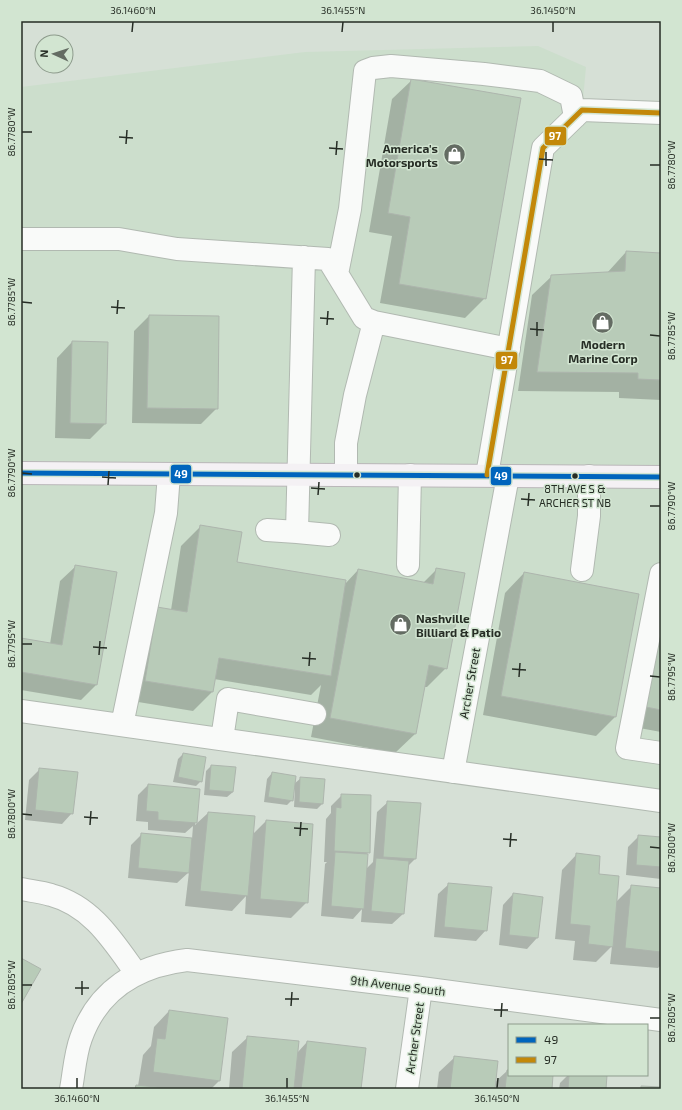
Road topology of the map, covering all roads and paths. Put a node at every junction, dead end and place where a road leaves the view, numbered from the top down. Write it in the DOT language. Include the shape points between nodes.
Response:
graph roads {
  1 [pos="579,113"];
  2 [pos="661,113"];
  3 [pos="21,239"];
  4 [pos="304,257"];
  5 [pos="337,274"];
  6 [pos="374,322"];
  7 [pos="509,349"];
  8 [pos="21,473"];
  9 [pos="168,474"];
  10 [pos="298,474"];
  11 [pos="346,475"];
  12 [pos="410,475"];
  13 [pos="497,475"];
  14 [pos="590,476"];
  15 [pos="661,477"];
  16 [pos="267,530"];
  17 [pos="297,532"];
  18 [pos="329,535"];
  19 [pos="408,565"];
  20 [pos="582,570"];
  21 [pos="661,574"];
  22 [pos="21,711"];
  23 [pos="315,714"];
  24 [pos="122,725"];
  25 [pos="222,739"];
  26 [pos="661,753"];
  27 [pos="453,772"];
  28 [pos="661,802"];
  29 [pos="21,889"];
  30 [pos="136,973"];
  31 [pos="421,988"];
  32 [pos="661,1020"];
  33 [pos="71,1089"];
  34 [pos="407,1089"];
  1 -- 2 [label="street"];
  1 -- 5 [label="street" via="571,96 540,81 391,66 366,71 350,209"];
  1 -- 7 [label="street, Archer Street" via="543,148"];
  3 -- 4 [label="street" via="119,239 177,249"];
  4 -- 5 [label="street" via="328,259"];
  4 -- 10 [label="street"];
  5 -- 6 [label="street" via="364,318"];
  6 -- 7 [label="street"];
  6 -- 11 [label="street" via="346,442"];
  7 -- 13 [label="street, Archer Street"];
  8 -- 9 [label="main road"];
  9 -- 10 [label="main road"];
  9 -- 24 [label="street" via="166,513"];
  10 -- 11 [label="main road"];
  10 -- 17 [label="street"];
  11 -- 12 [label="main road"];
  12 -- 13 [label="main road"];
  12 -- 19 [label="street"];
  13 -- 14 [label="main road"];
  13 -- 27 [label="street, Archer Street"];
  14 -- 15 [label="main road"];
  14 -- 20 [label="street" via="589,516"];
  16 -- 17 [label="street"];
  17 -- 18 [label="street"];
  21 -- 26 [label="street" via="627,748"];
  22 -- 24 [label="street"];
  23 -- 25 [label="street" via="228,699"];
  24 -- 25 [label="street"];
  25 -- 27 [label="street"];
  27 -- 28 [label="street"];
  29 -- 30 [label="street" via="53,895 84,910 108,932"];
  30 -- 31 [label="street, 9th Avenue South" via="164,962 187,960"];
  30 -- 33 [label="street, 9th Avenue South" via="92,1011 80,1039"];
  31 -- 32 [label="street, 9th Avenue South"];
  31 -- 34 [label="street, Archer Street"];
}
